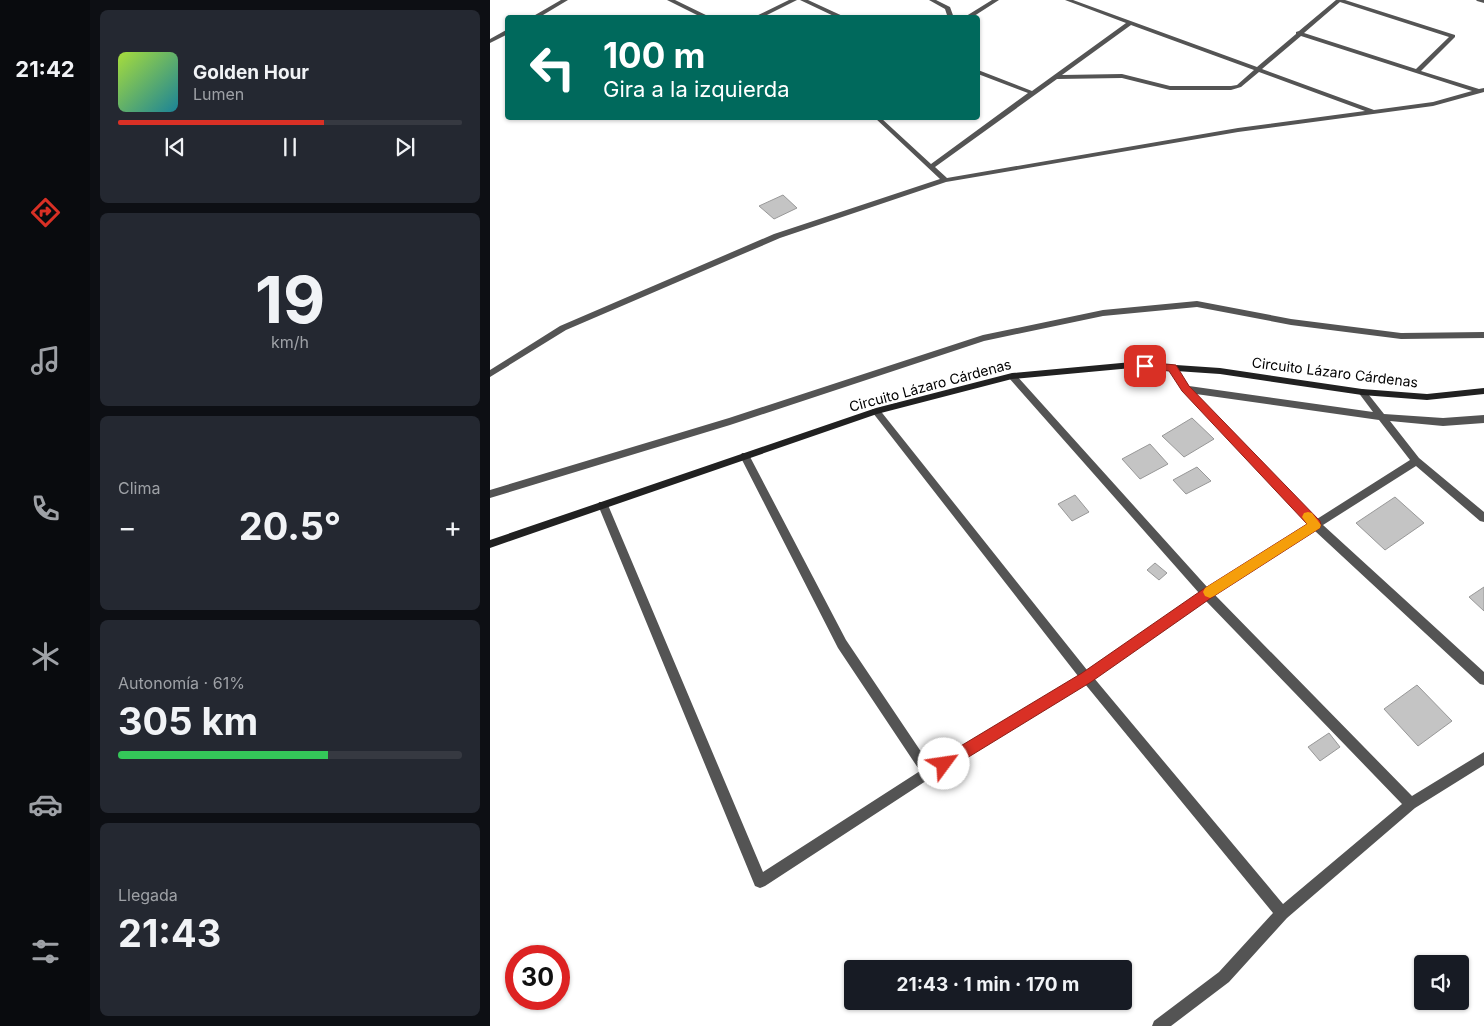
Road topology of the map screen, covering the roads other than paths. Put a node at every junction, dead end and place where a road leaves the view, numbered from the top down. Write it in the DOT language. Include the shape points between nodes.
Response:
graph roads {
  1 [pos="565,0"];
  2 [pos="670,0"];
  3 [pos="794,0"];
  4 [pos="803,0"];
  5 [pos="932,0"];
  6 [pos="996,0"];
  7 [pos="1068,0"];
  8 [pos="1339,0"];
  9 [pos="1479,0"];
  10 [pos="1484,1"];
  11 [pos="538,15"];
  12 [pos="702,15"];
  13 [pos="762,15"];
  14 [pos="837,15"];
  15 [pos="950,15"];
  16 [pos="971,15"];
  17 [pos="1131,22"];
  18 [pos="505,32"];
  19 [pos="1298,33"];
  20 [pos="490,40"];
  21 [pos="1257,70"];
  22 [pos="1417,71"];
  23 [pos="980,73"];
  24 [pos="1056,76"];
  25 [pos="1481,90"];
  26 [pos="1033,93"];
  27 [pos="1372,112"];
  28 [pos="880,120"];
  29 [pos="931,167"];
  30 [pos="945,180"];
  31 [pos="1484,335"];
  32 [pos="1172,368"];
  33 [pos="490,374"];
  34 [pos="1012,376"];
  35 [pos="1186,389"];
  36 [pos="1484,391"];
  37 [pos="1362,392"];
  38 [pos="876,411"];
  39 [pos="1382,417"];
  40 [pos="1484,419"];
  41 [pos="745,456"];
  42 [pos="1416,461"];
  43 [pos="490,494"];
  44 [pos="603,505"];
  45 [pos="1484,518"];
  46 [pos="1316,525"];
  47 [pos="490,544"];
  48 [pos="1207,594"];
  49 [pos="1086,678"];
  50 [pos="1484,680"];
  51 [pos="1484,758"];
  52 [pos="928,773"];
  53 [pos="1411,804"];
  54 [pos="1282,913"];
  55 [pos="1159,1026"];
  1 -- 11 [label="street"];
  2 -- 12 [label="street"];
  3 -- 13 [label="street"];
  4 -- 14 [label="street"];
  5 -- 15 [label="street" via="948,8"];
  6 -- 16 [label="street"];
  7 -- 17 [label="street"];
  8 -- 19 [label="street"];
  8 -- 22 [label="street" via="1453,36"];
  9 -- 10 [label="street"];
  17 -- 21 [label="street"];
  17 -- 24 [label="street"];
  18 -- 20 [label="street"];
  19 -- 21 [label="street"];
  19 -- 22 [label="street"];
  21 -- 24 [label="street" via="1238,86 1230,88 1170,88 1122,76"];
  21 -- 27 [label="street"];
  22 -- 25 [label="street"];
  23 -- 26 [label="street"];
  24 -- 26 [label="street"];
  25 -- 27 [label="street" via="1433,104"];
  26 -- 29 [label="street"];
  27 -- 30 [label="street" via="1238,130"];
  28 -- 29 [label="street"];
  29 -- 30 [label="street"];
  30 -- 33 [label="street" via="778,236 563,328"];
  31 -- 43 [label="street" via="1401,336 1291,322 1197,304 1103,313 983,338 730,421"];
  32 -- 34 [label="street, Circuito Lázaro Cárdenas" via="1132,364"];
  32 -- 35 [label="street"];
  32 -- 37 [label="street, Circuito Lázaro Cárdenas"];
  34 -- 38 [label="street, Circuito Lázaro Cárdenas"];
  34 -- 48 [label="street"];
  35 -- 39 [label="street"];
  35 -- 46 [label="street"];
  36 -- 37 [label="street, Circuito Lázaro Cárdenas" via="1427,397"];
  37 -- 39 [label="street"];
  38 -- 41 [label="street, Circuito Lázaro Cárdenas"];
  38 -- 49 [label="street"];
  39 -- 40 [label="street" via="1443,422"];
  39 -- 42 [label="street"];
  41 -- 44 [label="street, Circuito Lázaro Cárdenas"];
  41 -- 52 [label="street" via="842,644"];
  42 -- 45 [label="street"];
  42 -- 46 [label="street"];
  44 -- 47 [label="street, Circuito Lázaro Cárdenas"];
  44 -- 52 [label="street" via="760,881"];
  46 -- 48 [label="street"];
  46 -- 50 [label="street"];
  48 -- 49 [label="street"];
  48 -- 53 [label="street"];
  49 -- 52 [label="street"];
  49 -- 54 [label="street"];
  51 -- 53 [label="street"];
  53 -- 54 [label="street"];
  54 -- 55 [label="street" via="1224,977"];
}
